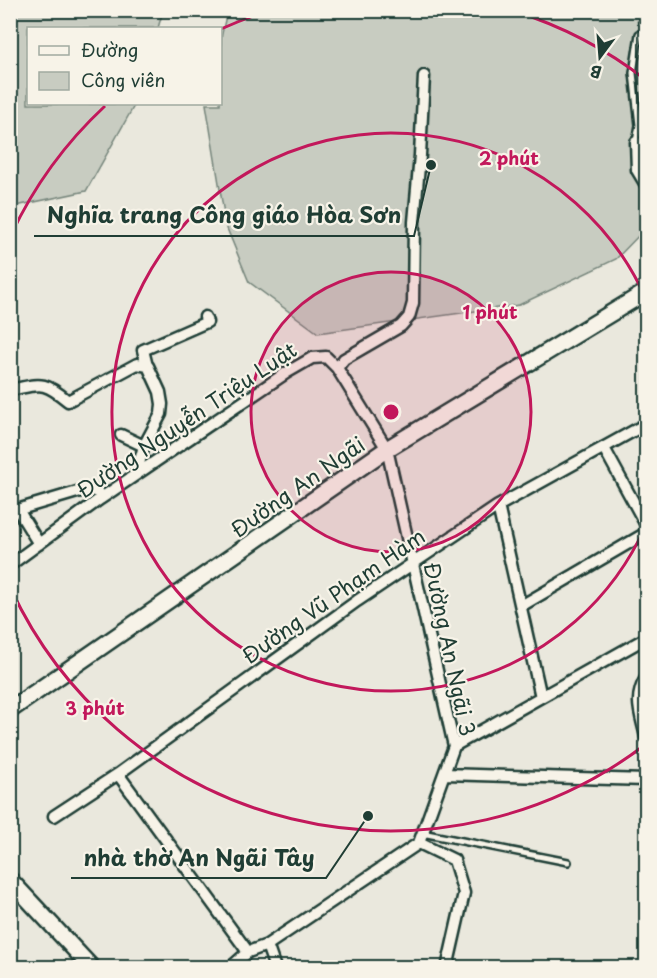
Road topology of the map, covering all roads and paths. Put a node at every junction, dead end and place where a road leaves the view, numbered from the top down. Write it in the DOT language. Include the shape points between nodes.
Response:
graph roads {
  1 [pos="637,10"];
  2 [pos="639,34"];
  3 [pos="424,76"];
  4 [pos="636,142"];
  5 [pos="646,185"];
  6 [pos="646,292"];
  7 [pos="205,317"];
  8 [pos="141,364"];
  9 [pos="337,368"];
  10 [pos="10,390"];
  11 [pos="646,424"];
  12 [pos="121,435"];
  13 [pos="144,446"];
  14 [pos="604,448"];
  15 [pos="387,449"];
  16 [pos="136,474"];
  17 [pos="103,496"];
  18 [pos="498,506"];
  19 [pos="14,511"];
  20 [pos="646,525"];
  21 [pos="646,533"];
  22 [pos="39,544"];
  23 [pos="413,563"];
  24 [pos="10,565"];
  25 [pos="521,606"];
  26 [pos="646,638"];
  27 [pos="646,678"];
  28 [pos="541,697"];
  29 [pos="10,711"];
  30 [pos="646,737"];
  31 [pos="454,746"];
  32 [pos="118,774"];
  33 [pos="445,774"];
  34 [pos="646,780"];
  35 [pos="54,816"];
  36 [pos="421,838"];
  37 [pos="568,862"];
  38 [pos="10,880"];
  39 [pos="267,945"];
  40 [pos="248,952"];
  41 [pos="92,968"];
  42 [pos="230,968"];
  43 [pos="275,968"];
  44 [pos="447,968"];
  1 -- 2 [label="path"];
  2 -- 4 [label="lane" via="633,72 639,125"];
  3 -- 9 [label="street" via="413,303 409,317 401,326 344,359"];
  4 -- 5 [label="street" via="637,170"];
  6 -- 15 [label="main road, Đường An Ngãi"];
  7 -- 8 [label="street" via="207,322 143,350 146,362"];
  8 -- 10 [label="street" via="68,400 47,385"];
  8 -- 13 [label="street" via="148,366 162,404"];
  9 -- 15 [label="street"];
  9 -- 16 [label="street, Đường Nguyễn Triệu Luật" via="326,357 302,362"];
  11 -- 14 [label="street, Đường Vũ Phạm Hàm"];
  12 -- 13 [label="street"];
  13 -- 16 [label="street"];
  14 -- 18 [label="street, Đường Vũ Phạm Hàm"];
  14 -- 20 [label="street"];
  15 -- 23 [label="street, Đường An Ngãi 3"];
  15 -- 29 [label="main road, Đường An Ngãi"];
  16 -- 17 [label="street, Đường Nguyễn Triệu Luật"];
  17 -- 19 [label="street" via="84,490"];
  17 -- 22 [label="street, Đường Nguyễn Triệu Luật"];
  18 -- 23 [label="street, Đường Vũ Phạm Hàm"];
  18 -- 25 [label="street"];
  19 -- 22 [label="street"];
  21 -- 25 [label="street"];
  22 -- 24 [label="street, Đường Nguyễn Triệu Luật"];
  23 -- 31 [label="street, Đường An Ngãi 3"];
  23 -- 32 [label="street, Đường Vũ Phạm Hàm"];
  25 -- 28 [label="street"];
  26 -- 28 [label="street"];
  27 -- 30 [label="street" via="638,695"];
  28 -- 31 [label="street"];
  31 -- 33 [label="street, Đường An Ngãi 3"];
  32 -- 35 [label="street, Đường Vũ Phạm Hàm"];
  32 -- 40 [label="street"];
  33 -- 34 [label="street"];
  33 -- 36 [label="street, Đường An Ngãi 3"];
  36 -- 37 [label="lane"];
  36 -- 39 [label="street"];
  36 -- 44 [label="street" via="454,860 464,893"];
  38 -- 41 [label="main road"];
  39 -- 40 [label="street"];
  39 -- 43 [label="street"];
  40 -- 42 [label="street"];
}
